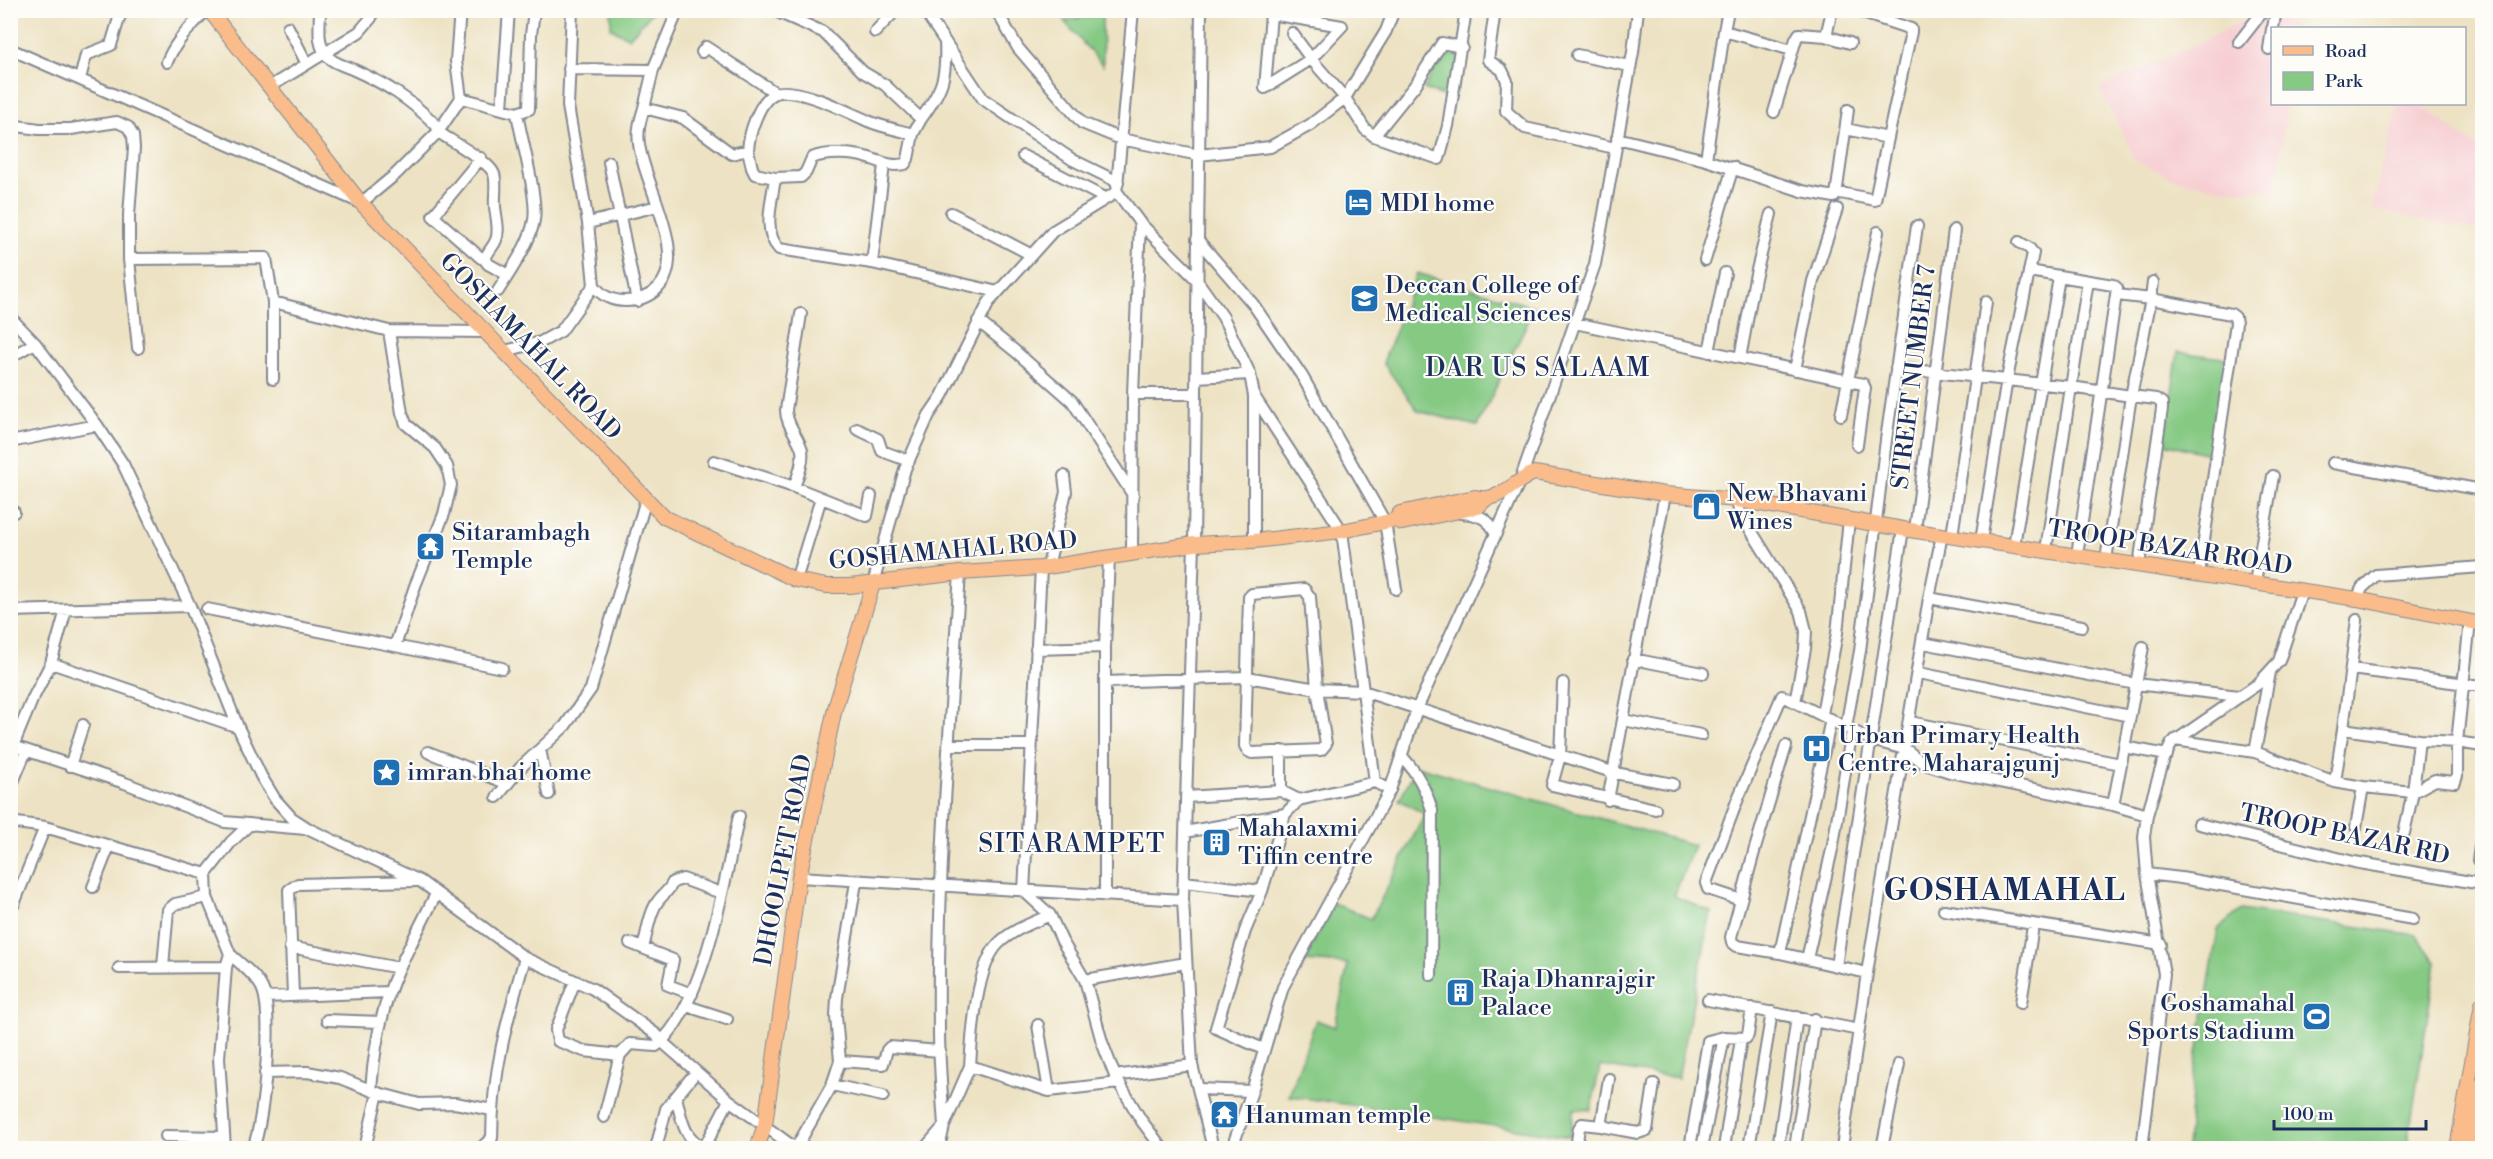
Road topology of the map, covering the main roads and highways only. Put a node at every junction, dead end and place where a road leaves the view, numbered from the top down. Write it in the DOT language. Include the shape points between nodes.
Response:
graph roads {
  1 [pos="211,11"];
  2 [pos="1485,500"];
  3 [pos="1849,520"];
  4 [pos="1390,521"];
  5 [pos="873,584"];
  6 [pos="2476,622"];
  7 [pos="2482,1004"];
  8 [pos="2482,1084"];
  9 [pos="757,1149"];
  10 [pos="2457,1149"];
  11 [pos="2471,1149"];
  1 -- 5 [label="main road, GOSHAMAHAL ROAD" via="362,203 664,517 796,580 826,586"];
  2 -- 3 [label="main road, GOSHAMAHAL ROAD" via="1534,473 1665,494 1737,500"];
  2 -- 4 [label="main road" via="1478,507 1402,523"];
  2 -- 4 [label="main road, GOSHAMAHAL ROAD" via="1475,497 1400,513"];
  3 -- 6 [label="main road, TROOP BAZAR ROAD" via="2358,599"];
  4 -- 5 [label="main road, GOSHAMAHAL ROAD" via="1342,531 1194,544 1045,567"];
  5 -- 9 [label="main road, DHOOLPET ROAD" via="835,708 799,877 765,1125"];
  7 -- 10 [label="main road"];
  8 -- 11 [label="main road"];
}
